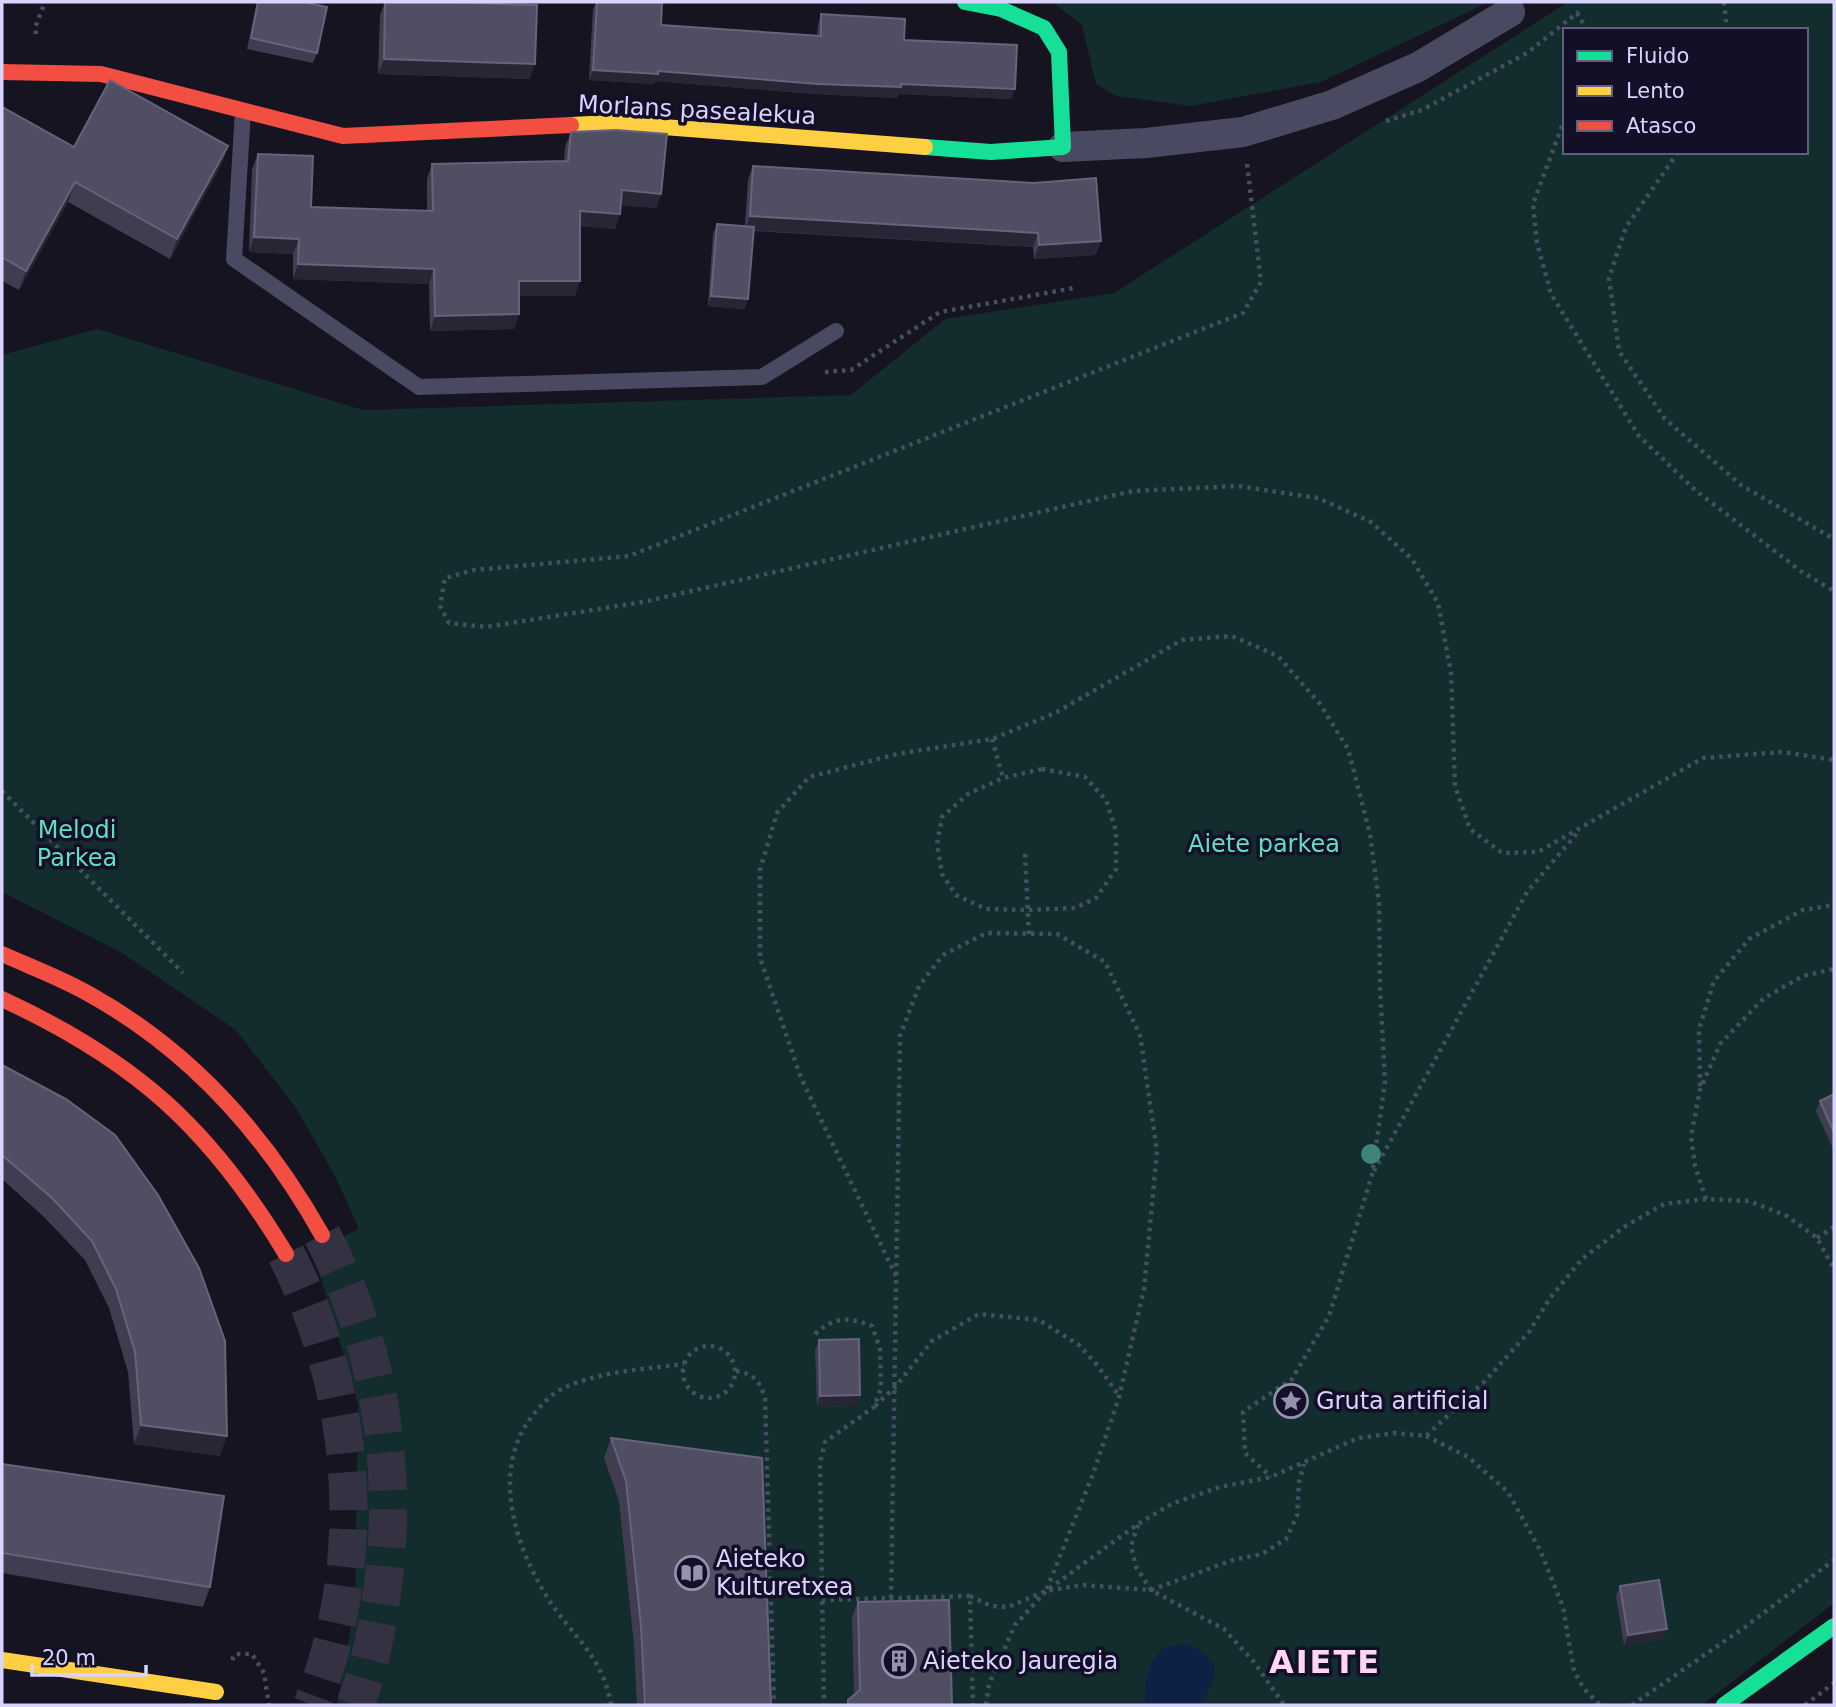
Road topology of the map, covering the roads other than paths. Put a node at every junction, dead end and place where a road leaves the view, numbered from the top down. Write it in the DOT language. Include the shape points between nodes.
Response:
graph roads {
  1 [pos="965,2"];
  2 [pos="1510,12"];
  3 [pos="2,72"];
  4 [pos="243,111"];
  5 [pos="1063,147"];
  6 [pos="836,331"];
  7 [pos="2,954"];
  8 [pos="2,999"];
  9 [pos="322,1235"];
  10 [pos="286,1254"];
  11 [pos="1834,1626"];
  12 [pos="2,1660"];
  13 [pos="216,1692"];
  14 [pos="1724,1705"];
  1 -- 5 [label="street" via="1001,9 1044,28 1059,52"];
  2 -- 5 [label="street" via="1418,67 1332,105 1243,132"];
  3 -- 4 [label="street, Morlans pasealekua" via="101,74"];
  4 -- 5 [label="street, Morlans pasealekua" via="343,136 611,123 991,152"];
  4 -- 6 [label="lane" via="234,259 419,387 762,377"];
  7 -- 9 [label="street" via="97,998 137,1023 211,1084 275,1156"];
  8 -- 10 [label="street" via="76,1034 149,1085 214,1147 242,1182"];
  11 -- 14 [label="street"];
  12 -- 13 [label="street"];
}
